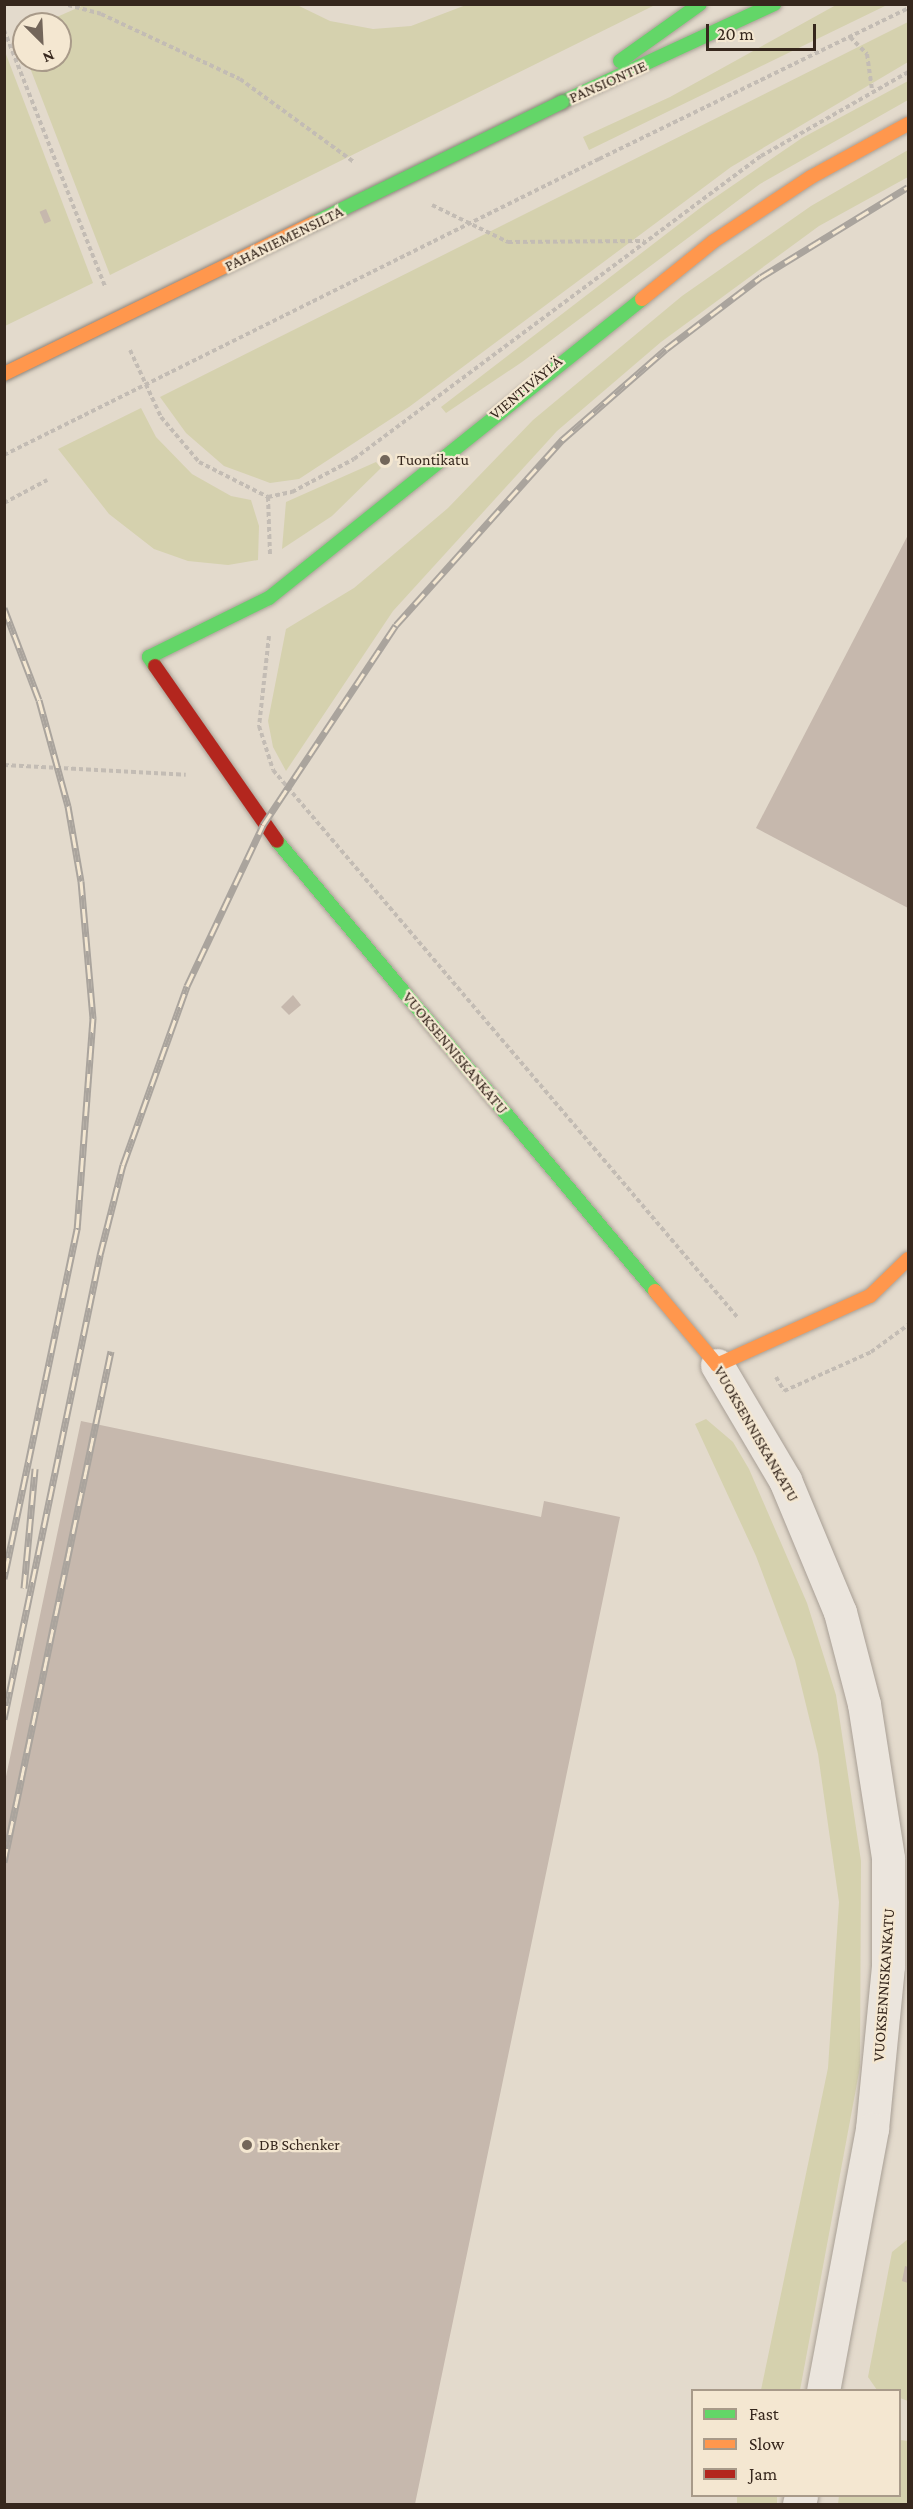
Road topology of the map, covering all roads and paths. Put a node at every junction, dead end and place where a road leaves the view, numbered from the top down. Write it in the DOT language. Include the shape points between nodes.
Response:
graph roads {
  1 [pos="700,4"];
  2 [pos="774,4"];
  3 [pos="68,5"];
  4 [pos="909,8"];
  5 [pos="850,37"];
  6 [pos="909,72"];
  7 [pos="872,92"];
  8 [pos="562,102"];
  9 [pos="909,124"];
  10 [pos="358,165"];
  11 [pos="420,198"];
  12 [pos="645,241"];
  13 [pos="4,374"];
  14 [pos="4,455"];
  15 [pos="47,480"];
  16 [pos="4,503"];
  17 [pos="269,598"];
  18 [pos="149,657"];
  19 [pos="4,765"];
  20 [pos="229,778"];
  21 [pos="909,1259"];
  22 [pos="725,1300"];
  23 [pos="909,1324"];
  24 [pos="717,1365"];
  25 [pos="784,1391"];
  26 [pos="823,2389"];
  1 -- 8 [label="street, PANSIONTIE"];
  2 -- 8 [label="street, PANSIONTIE"];
  3 -- 10 [label="path" via="100,14 240,79"];
  4 -- 5 [label="path"];
  5 -- 7 [label="path" via="867,54"];
  5 -- 14 [label="path, bridge"];
  6 -- 7 [label="path"];
  7 -- 12 [label="path" via="794,135"];
  8 -- 13 [label="street, PAHANIEMENSILTA, bridge"];
  9 -- 17 [label="street, VIENTIVÄYLÄ" via="811,177 714,241"];
  11 -- 12 [label="path" via="508,242"];
  12 -- 17 [label="path" via="354,459 304,487 268,497"];
  15 -- 16 [label="path"];
  17 -- 18 [label="street, VIENTIVÄYLÄ"];
  17 -- 22 [label="path" via="259,726 273,770"];
  18 -- 20 [label="street, VUOKSENNISKANKATU"];
  19 -- 20 [label="path"];
  20 -- 24 [label="street, VUOKSENNISKANKATU" via="271,835"];
  21 -- 24 [label="street" via="870,1296"];
  23 -- 25 [label="path" via="871,1352"];
  24 -- 26 [label="street, VUOKSENNISKANKATU" via="785,1480 840,1612 864,1704 888,1858 888,1966 873,2129"];
}
